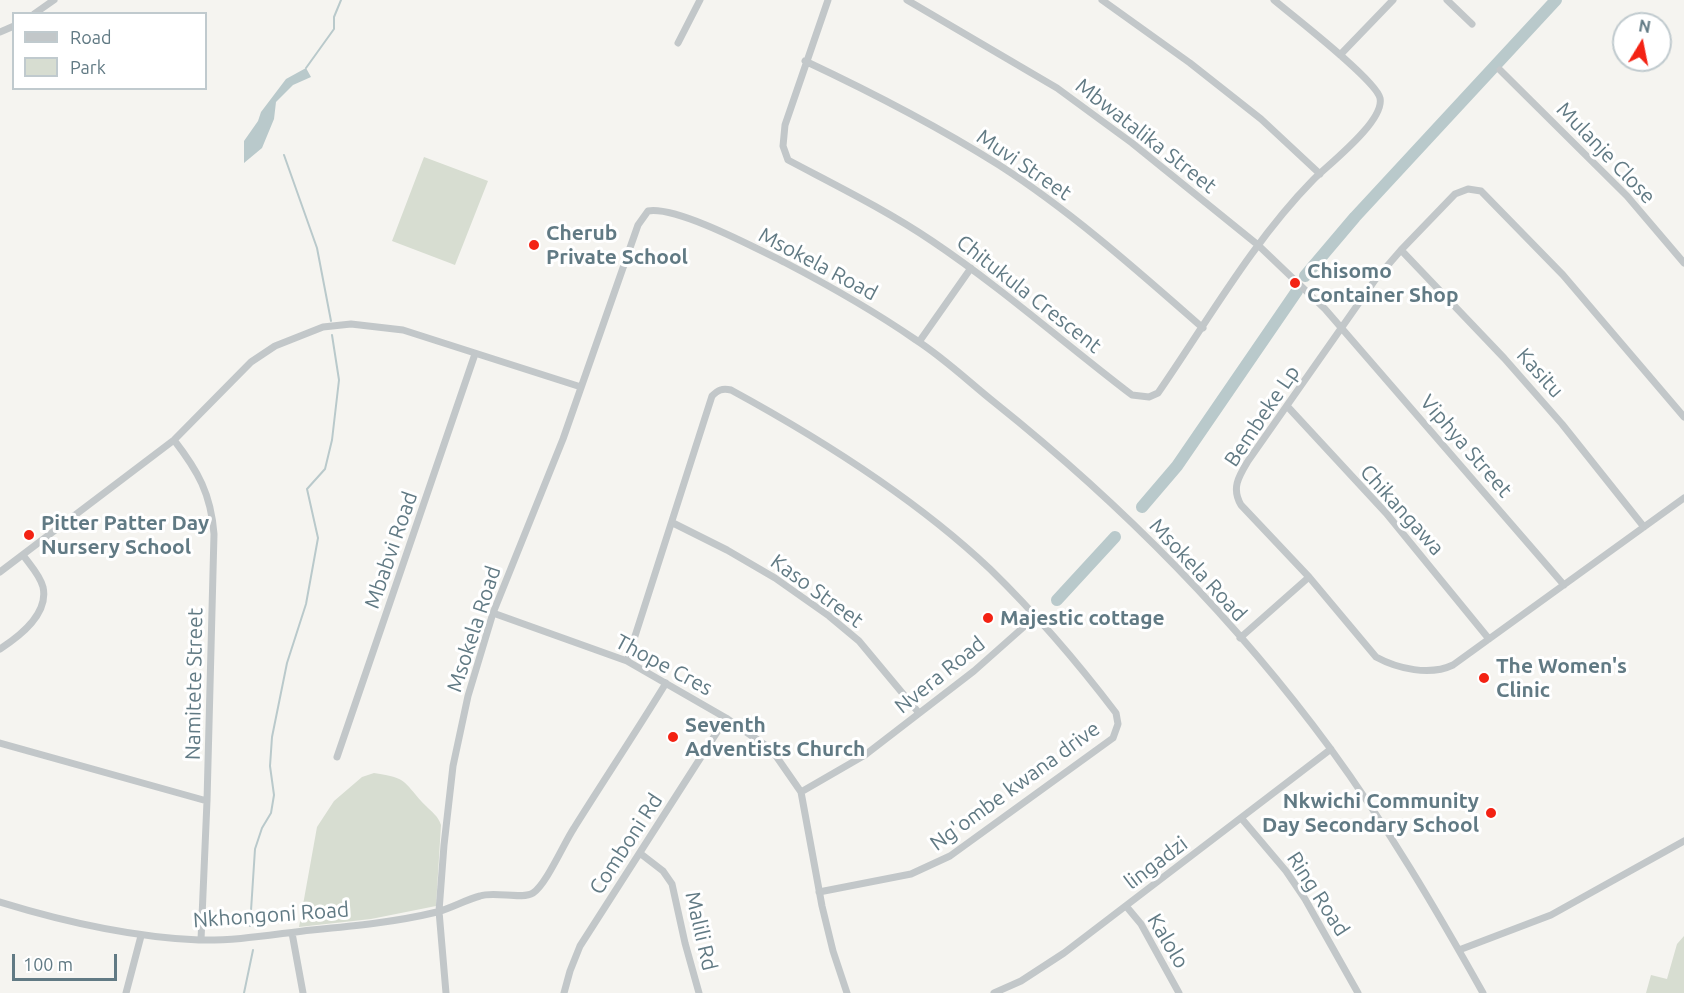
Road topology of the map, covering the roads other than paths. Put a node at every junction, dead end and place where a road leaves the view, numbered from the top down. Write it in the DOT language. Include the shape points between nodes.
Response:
graph roads {
  1 [pos="54,0"];
  2 [pos="700,0"];
  3 [pos="828,0"];
  4 [pos="907,0"];
  5 [pos="1102,0"];
  6 [pos="1274,0"];
  7 [pos="1393,0"];
  8 [pos="1448,0"];
  9 [pos="37,12"];
  10 [pos="1472,24"];
  11 [pos="678,44"];
  12 [pos="1340,54"];
  13 [pos="806,61"];
  14 [pos="1500,70"];
  15 [pos="1320,174"];
  16 [pos="1258,245"];
  17 [pos="1401,249"];
  18 [pos="1684,263"];
  19 [pos="971,268"];
  20 [pos="1203,328"];
  21 [pos="1342,328"];
  22 [pos="919,342"];
  23 [pos="475,354"];
  24 [pos="581,387"];
  25 [pos="1287,406"];
  26 [pos="1684,417"];
  27 [pos="174,440"];
  28 [pos="1684,498"];
  29 [pos="673,523"];
  30 [pos="1644,527"];
  31 [pos="23,555"];
  32 [pos="0,572"];
  33 [pos="1309,577"];
  34 [pos="1564,585"];
  35 [pos="493,613"];
  36 [pos="1036,616"];
  37 [pos="1240,638"];
  38 [pos="1489,639"];
  39 [pos="0,649"];
  40 [pos="627,661"];
  41 [pos="666,683"];
  42 [pos="919,713"];
  43 [pos="726,718"];
  44 [pos="0,743"];
  45 [pos="1331,749"];
  46 [pos="337,757"];
  47 [pos="801,792"];
  48 [pos="207,801"];
  49 [pos="1242,819"];
  50 [pos="1684,841"];
  51 [pos="641,854"];
  52 [pos="819,892"];
  53 [pos="0,902"];
  54 [pos="1126,906"];
  55 [pos="439,911"];
  56 [pos="292,933"];
  57 [pos="141,936"];
  58 [pos="201,940"];
  59 [pos="1459,950"];
  60 [pos="998,992"];
  61 [pos="126,993"];
  62 [pos="303,993"];
  63 [pos="446,993"];
  64 [pos="564,993"];
  65 [pos="699,993"];
  66 [pos="847,993"];
  67 [pos="1179,993"];
  68 [pos="1358,993"];
  69 [pos="1483,993"];
  1 -- 9 [label="street"];
  2 -- 11 [label="street"];
  3 -- 13 [label="street, Chitukula Crescent"];
  4 -- 16 [label="street, Mbwatalika Street" via="1057,88"];
  5 -- 15 [label="street" via="1261,119"];
  6 -- 12 [label="street, Chitukula Crescent"];
  7 -- 12 [label="street"];
  8 -- 10 [label="street"];
  12 -- 15 [label="street, Chitukula Crescent" via="1377,90 1380,107 1374,119"];
  13 -- 19 [label="street, Chitukula Crescent" via="785,125 783,146 788,160 888,213"];
  13 -- 20 [label="street, Muvi Street" via="863,88 1000,166 1112,249"];
  14 -- 18 [label="street, Mulanje Close" via="1627,196"];
  15 -- 16 [label="street, Chitukula Crescent" via="1286,208"];
  16 -- 20 [label="street, Chitukula Crescent"];
  16 -- 21 [label="street, Mbwatalika Street"];
  17 -- 21 [label="street, Bembeke Lp"];
  17 -- 26 [label="street, Bembeke Lp" via="1455,194 1468,189 1481,191 1563,275"];
  17 -- 30 [label="street, Kasitu" via="1562,424"];
  19 -- 20 [label="street, Chitukula Crescent" via="1137,397 1158,393"];
  19 -- 22 [label="street"];
  21 -- 25 [label="street, Bembeke Lp"];
  21 -- 34 [label="street, Viphya Street"];
  22 -- 24 [label="street, Msokela Road" via="849,297 760,250 668,211 648,211 638,225"];
  22 -- 37 [label="street, Msokela Road" via="1053,449 1179,571"];
  23 -- 24 [label="street"];
  23 -- 27 [label="street" via="389,327 323,327 275,346 251,362"];
  23 -- 46 [label="street, Mbabvi Road"];
  24 -- 35 [label="street, Msokela Road"];
  25 -- 33 [label="street, Bembeke Lp" via="1239,476 1236,495 1240,505"];
  25 -- 38 [label="street, Chikangawa" via="1386,513"];
  27 -- 31 [label="street"];
  27 -- 48 [label="street, Namitete Street" via="194,465 213,518"];
  28 -- 30 [label="street, Bembeke Lp"];
  29 -- 36 [label="street" via="712,396 724,388 800,428 936,523 989,568"];
  29 -- 40 [label="street"];
  29 -- 42 [label="street, Kaso Street" via="727,550 829,616 859,641"];
  30 -- 34 [label="street, Bembeke Lp"];
  31 -- 32 [label="street"];
  31 -- 39 [label="street" via="40,579 43,600 29,626"];
  33 -- 37 [label="street"];
  33 -- 38 [label="street, Bembeke Lp" via="1376,657 1387,663 1423,670 1444,669"];
  34 -- 38 [label="street, Bembeke Lp"];
  35 -- 40 [label="street, Thope Cres"];
  35 -- 55 [label="street, Msokela Road" via="468,696 453,766"];
  36 -- 42 [label="street, Nvera Road"];
  36 -- 52 [label="street, Ng'ombe kwana drive" via="1116,713 1118,724 1113,738 950,856 911,874"];
  37 -- 45 [label="street, Msokela Road"];
  40 -- 41 [label="street, Thope Cres"];
  41 -- 43 [label="street, Thope Cres"];
  41 -- 55 [label="street, Nkhongoni Road" via="535,892 492,893"];
  42 -- 47 [label="street, Nvera Road" via="865,755"];
  43 -- 47 [label="street, Thope Cres" via="765,745"];
  43 -- 51 [label="street, Comboni Rd"];
  44 -- 48 [label="street"];
  45 -- 49 [label="street, lingadzi"];
  45 -- 59 [label="street, Msokela Road" via="1389,833"];
  47 -- 52 [label="street, Thope Cres"];
  48 -- 58 [label="street, Namitete Street"];
  49 -- 54 [label="street, lingadzi"];
  49 -- 68 [label="street, Ring Road" via="1305,899"];
  50 -- 59 [label="street" via="1551,915"];
  51 -- 64 [label="street, Comboni Rd" via="580,946"];
  51 -- 65 [label="street, Malili Rd" via="663,871 672,884"];
  52 -- 66 [label="street, Thope Cres"];
  53 -- 57 [label="street, Nkhongoni Road" via="64,921"];
  54 -- 60 [label="street, lingadzi" via="1051,961"];
  54 -- 67 [label="street, Kalolo" via="1141,924"];
  55 -- 56 [label="street, Nkhongoni Road" via="381,923"];
  55 -- 63 [label="street, Msokela Road"];
  56 -- 58 [label="street, Nkhongoni Road"];
  56 -- 62 [label="street"];
  57 -- 58 [label="street, Nkhongoni Road"];
  57 -- 61 [label="street"];
  59 -- 69 [label="street, Msokela Road"];
}
